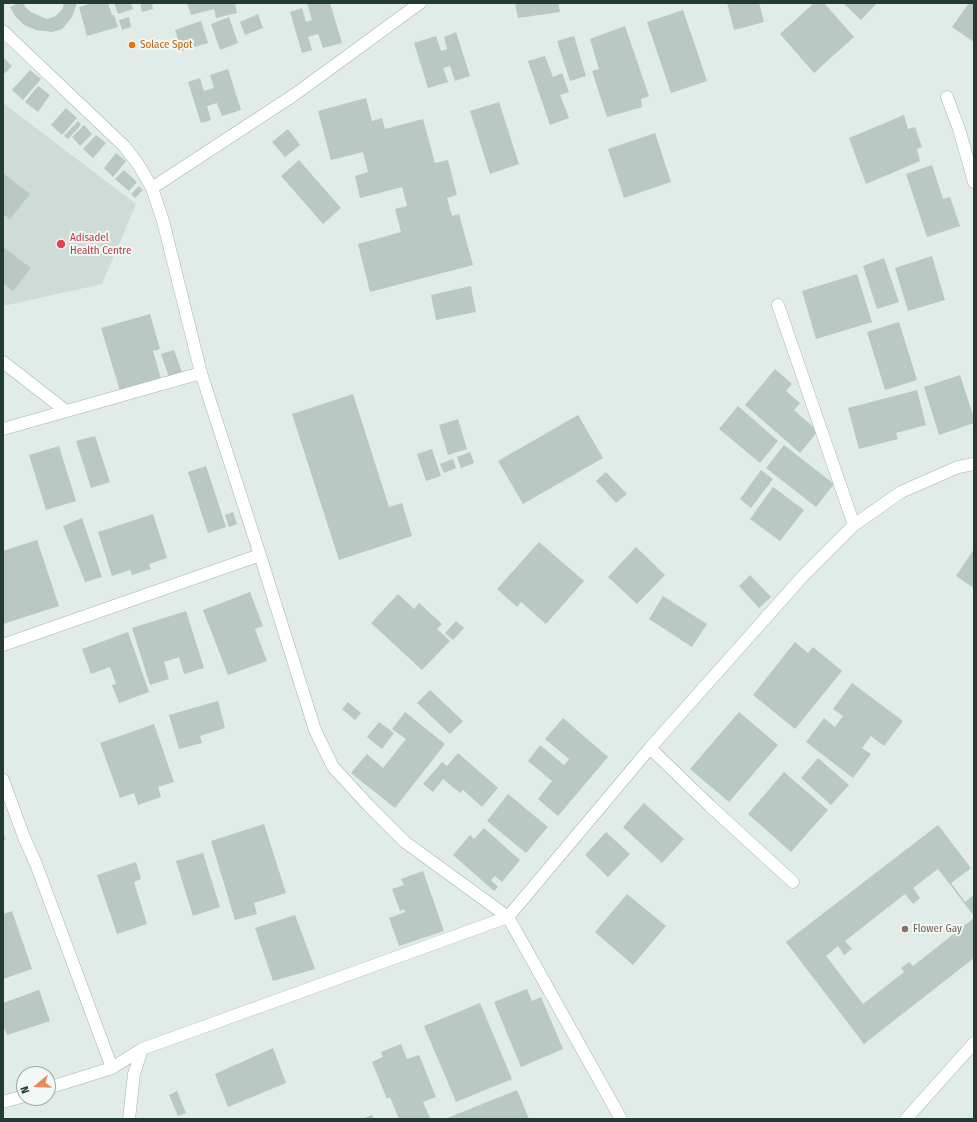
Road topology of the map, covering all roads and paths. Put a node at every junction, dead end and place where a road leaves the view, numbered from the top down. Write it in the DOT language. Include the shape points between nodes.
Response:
graph roads {
  1 [pos="420,3"];
  2 [pos="3,31"];
  3 [pos="947,97"];
  4 [pos="974,182"];
  5 [pos="152,188"];
  6 [pos="778,305"];
  7 [pos="3,362"];
  8 [pos="201,373"];
  9 [pos="66,411"];
  10 [pos="3,429"];
  11 [pos="974,464"];
  12 [pos="854,525"];
  13 [pos="260,555"];
  14 [pos="3,645"];
  15 [pos="650,748"];
  16 [pos="3,780"];
  17 [pos="794,882"];
  18 [pos="508,917"];
  19 [pos="974,1043"];
  20 [pos="142,1049"];
  21 [pos="112,1068"];
  22 [pos="56,1086"];
  23 [pos="16,1098"];
  24 [pos="3,1102"];
  25 [pos="128,1119"];
  26 [pos="621,1119"];
  27 [pos="906,1119"];
  1 -- 5 [label="street" via="294,95"];
  2 -- 5 [label="street" via="124,146"];
  3 -- 4 [label="street"];
  5 -- 8 [label="street" via="163,221"];
  6 -- 12 [label="street"];
  7 -- 9 [label="street"];
  8 -- 9 [label="street"];
  8 -- 13 [label="street"];
  9 -- 10 [label="street"];
  11 -- 12 [label="street" via="901,492"];
  12 -- 15 [label="street" via="803,576"];
  13 -- 14 [label="street"];
  13 -- 18 [label="street" via="315,730 333,767 405,842"];
  15 -- 17 [label="street"];
  15 -- 18 [label="street"];
  16 -- 21 [label="street"];
  18 -- 20 [label="street"];
  18 -- 26 [label="street"];
  19 -- 27 [label="street"];
  20 -- 21 [label="street"];
  20 -- 25 [label="street" via="134,1074"];
  21 -- 22 [label="street"];
  23 -- 24 [label="street"];
}
